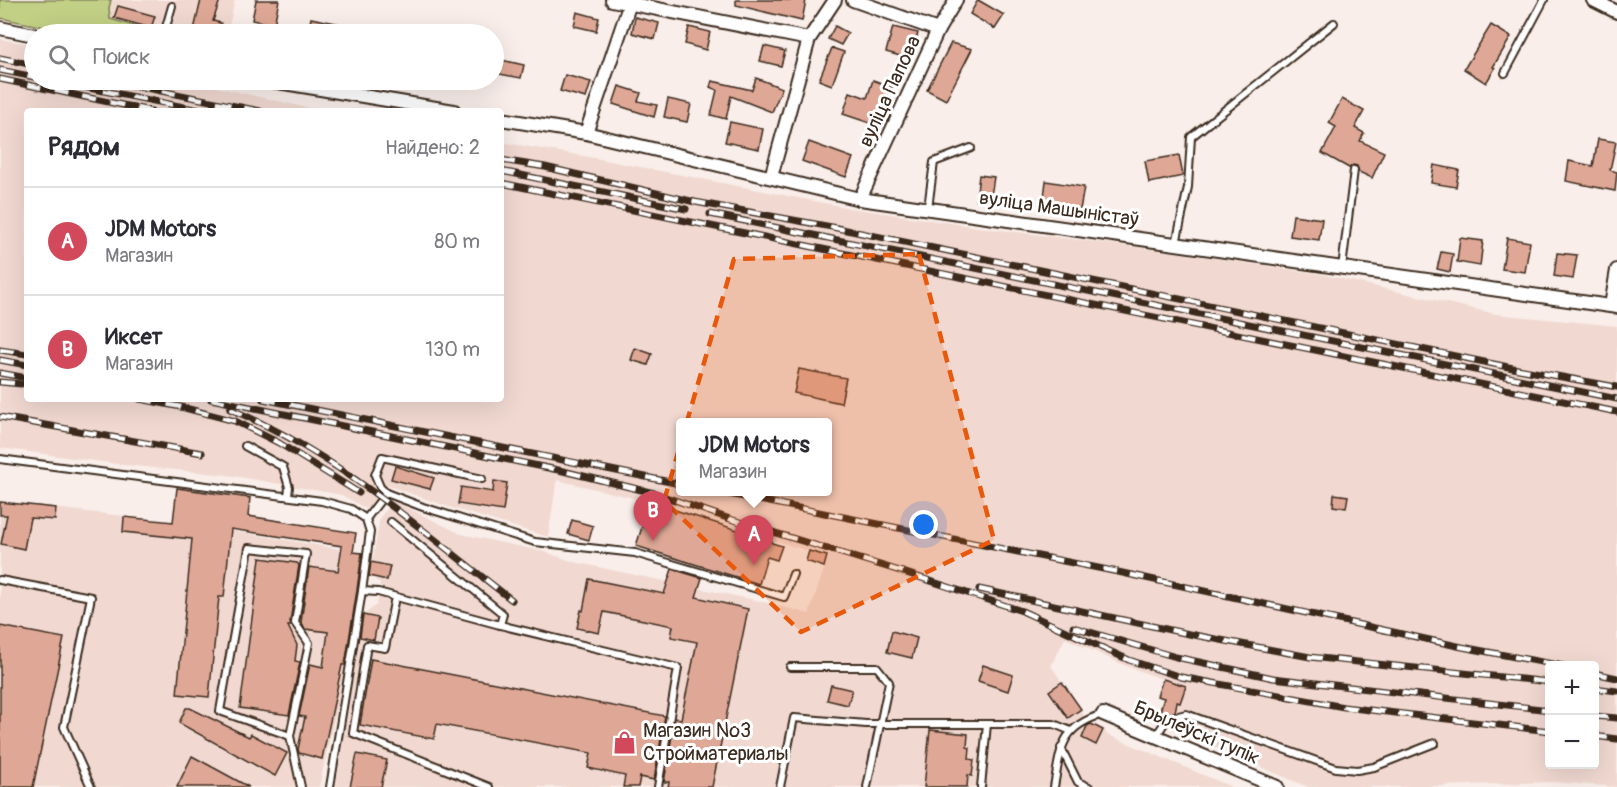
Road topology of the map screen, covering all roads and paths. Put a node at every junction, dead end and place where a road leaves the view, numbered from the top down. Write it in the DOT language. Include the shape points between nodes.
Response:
graph roads {
  1 [pos="612,0"];
  2 [pos="835,0"];
  3 [pos="853,0"];
  4 [pos="956,0"];
  5 [pos="1544,0"];
  6 [pos="1593,0"];
  7 [pos="630,2"];
  8 [pos="172,6"];
  9 [pos="1617,12"];
  10 [pos="1334,23"];
  11 [pos="167,24"];
  12 [pos="0,28"];
  13 [pos="938,30"];
  14 [pos="24,33"];
  15 [pos="809,39"];
  16 [pos="1505,73"];
  17 [pos="327,90"];
  18 [pos="436,108"];
  19 [pos="504,119"];
  20 [pos="586,133"];
  21 [pos="971,148"];
  22 [pos="1354,170"];
  23 [pos="771,177"];
  24 [pos="860,199"];
  25 [pos="927,208"];
  26 [pos="1176,244"];
  27 [pos="1342,268"];
  28 [pos="1617,270"];
  29 [pos="1614,306"];
  30 [pos="245,446"];
  31 [pos="0,459"];
  32 [pos="482,479"];
  33 [pos="386,493"];
  34 [pos="288,496"];
  35 [pos="366,519"];
  36 [pos="391,522"];
  37 [pos="793,574"];
  38 [pos="0,580"];
  39 [pos="362,591"];
  40 [pos="395,597"];
  41 [pos="500,625"];
  42 [pos="790,667"];
  43 [pos="1103,714"];
  44 [pos="882,724"];
  45 [pos="987,724"];
  46 [pos="1071,730"];
  47 [pos="290,736"];
  48 [pos="1156,736"];
  49 [pos="1435,743"];
  50 [pos="1061,747"];
  51 [pos="91,787"];
  52 [pos="301,787"];
  53 [pos="330,787"];
  54 [pos="489,787"];
  55 [pos="658,787"];
  56 [pos="780,787"];
  57 [pos="867,787"];
  58 [pos="981,787"];
  59 [pos="1054,787"];
  60 [pos="1089,787"];
  61 [pos="1276,787"];
  1 -- 7 [label="street"];
  2 -- 15 [label="street"];
  3 -- 13 [label="street"];
  4 -- 13 [label="street, вуліца Папова"];
  5 -- 16 [label="lane"];
  6 -- 9 [label="street"];
  7 -- 15 [label="street"];
  7 -- 20 [label="street"];
  8 -- 11 [label="lane"];
  10 -- 26 [label="lane" via="1191,137 1188,187"];
  12 -- 14 [label="street"];
  13 -- 24 [label="street, вуліца Папова"];
  15 -- 23 [label="street"];
  17 -- 18 [label="street"];
  19 -- 20 [label="street, вуліца Машыністаў"];
  20 -- 23 [label="street, вуліца Машыністаў"];
  21 -- 25 [label="lane" via="934,162"];
  22 -- 27 [label="lane"];
  23 -- 24 [label="street, вуліца Машыністаў"];
  24 -- 25 [label="street, вуліца Машыністаў"];
  25 -- 26 [label="street, вуліца Машыністаў"];
  26 -- 27 [label="street, вуліца Машыністаў"];
  27 -- 29 [label="street, вуліца Машыністаў"];
  28 -- 29 [label="street"];
  30 -- 34 [label="lane" via="283,467"];
  31 -- 34 [label="lane"];
  32 -- 33 [label="lane" via="382,457 375,475"];
  33 -- 35 [label="lane"];
  33 -- 37 [label="lane" via="534,542 635,553 784,597"];
  34 -- 35 [label="lane" via="351,509"];
  35 -- 39 [label="lane" via="370,532"];
  36 -- 41 [label="lane" via="503,614"];
  38 -- 51 [label="lane" via="91,597 64,727"];
  39 -- 40 [label="lane"];
  39 -- 53 [label="lane"];
  40 -- 41 [label="lane"];
  40 -- 54 [label="lane" via="385,648 367,645 353,733"];
  41 -- 55 [label="lane" via="678,668"];
  42 -- 44 [label="lane" via="877,667 889,682"];
  43 -- 46 [label="lane" via="1085,719"];
  43 -- 48 [label="street, Брылеўскі тупік"];
  44 -- 45 [label="lane"];
  44 -- 56 [label="lane" via="794,718"];
  44 -- 57 [label="lane"];
  45 -- 46 [label="lane" via="1054,724"];
  45 -- 58 [label="lane"];
  46 -- 50 [label="lane"];
  47 -- 47 [label="lane" via="220,711 249,548 306,554 295,622 309,643"];
  47 -- 52 [label="lane"];
  48 -- 49 [label="lane" via="1167,719 1186,714 1336,768 1357,770"];
  48 -- 61 [label="street, Брылеўскі тупік"];
  50 -- 59 [label="lane"];
  50 -- 60 [label="lane" via="1078,782"];
}
